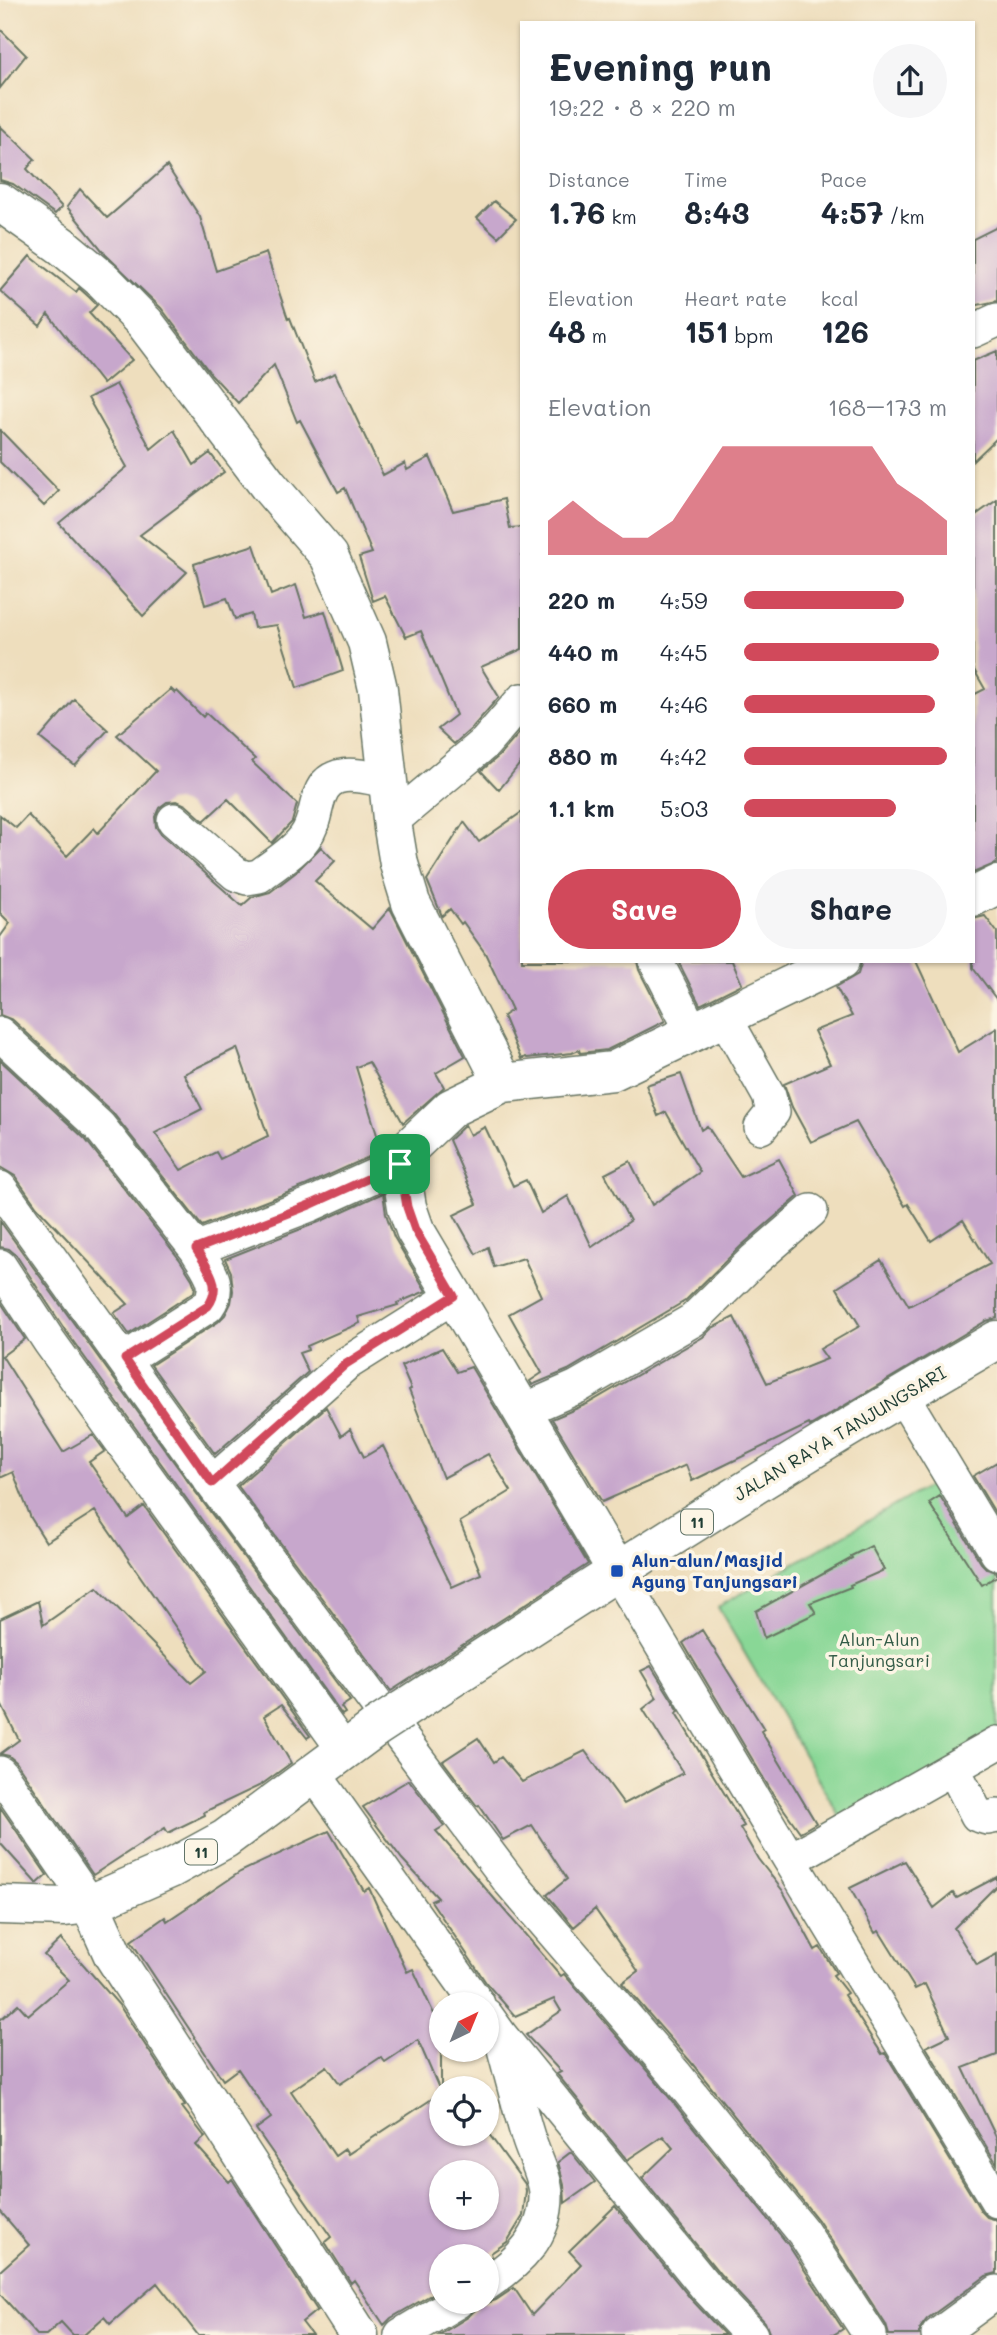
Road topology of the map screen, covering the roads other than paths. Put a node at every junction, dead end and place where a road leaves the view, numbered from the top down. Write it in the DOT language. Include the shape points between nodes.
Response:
graph roads {
  1 [pos="0,202"];
  2 [pos="520,703"];
  3 [pos="387,781"];
  4 [pos="174,820"];
  5 [pos="392,821"];
  6 [pos="997,885"];
  7 [pos="975,896"];
  8 [pos="658,963"];
  9 [pos="835,963"];
  10 [pos="708,1024"];
  11 [pos="0,1034"];
  12 [pos="503,1083"];
  13 [pos="761,1127"];
  14 [pos="400,1164"];
  15 [pos="0,1188"];
  16 [pos="811,1211"];
  17 [pos="196,1249"];
  18 [pos="0,1266"];
  19 [pos="454,1296"];
  20 [pos="997,1340"];
  21 [pos="125,1359"];
  22 [pos="902,1395"];
  23 [pos="522,1411"];
  24 [pos="212,1483"];
  25 [pos="997,1553"];
  26 [pos="617,1571"];
  27 [pos="997,1743"];
  28 [pos="344,1750"];
  29 [pos="953,1768"];
  30 [pos="0,1773"];
  31 [pos="313,1773"];
  32 [pos="997,1816"];
  33 [pos="790,1860"];
  34 [pos="90,1904"];
  35 [pos="0,1905"];
  36 [pos="469,1992"];
  37 [pos="499,2032"];
  38 [pos="499,2042"];
  39 [pos="997,2201"];
  40 [pos="499,2275"];
  41 [pos="997,2292"];
  42 [pos="436,2314"];
  43 [pos="359,2335"];
  44 [pos="401,2335"];
  45 [pos="751,2335"];
  46 [pos="870,2335"];
  47 [pos="937,2335"];
  1 -- 3 [label="main road" via="104,281 145,323 268,485 329,556 367,642 378,689"];
  2 -- 5 [label="street" via="485,743"];
  3 -- 4 [label="street" via="346,774 332,781 320,793 315,818 300,844 251,878 236,874"];
  3 -- 5 [label="main road"];
  5 -- 12 [label="main road" via="411,903"];
  6 -- 7 [label="main road"];
  8 -- 10 [label="street"];
  9 -- 10 [label="main road"];
  10 -- 12 [label="main road" via="613,1071"];
  10 -- 13 [label="street" via="769,1096 773,1112"];
  11 -- 17 [label="street" via="99,1126"];
  12 -- 14 [label="main road" via="451,1108 410,1147"];
  14 -- 17 [label="street"];
  14 -- 19 [label="main road" via="415,1230"];
  15 -- 21 [label="street"];
  16 -- 23 [label="street" via="693,1320 577,1387"];
  17 -- 21 [label="street" via="215,1286 215,1296 208,1306"];
  18 -- 28 [label="street"];
  19 -- 23 [label="main road"];
  19 -- 24 [label="street" via="346,1364"];
  20 -- 22 [label="main road, JALAN RAYA TANJUNGSARI / 11"];
  21 -- 24 [label="street"];
  22 -- 25 [label="street"];
  22 -- 26 [label="main road, JALAN RAYA TANJUNGSARI / 11"];
  23 -- 26 [label="main road"];
  24 -- 46 [label="street" via="510,1882 803,2232"];
  26 -- 28 [label="main road, JALAN RAYA TANJUNGSARI / 11"];
  26 -- 33 [label="street"];
  27 -- 29 [label="street"];
  28 -- 31 [label="main road, 11"];
  29 -- 32 [label="street" via="977,1815"];
  29 -- 33 [label="street"];
  30 -- 34 [label="street"];
  31 -- 34 [label="main road, 11" via="225,1839"];
  31 -- 36 [label="street"];
  33 -- 39 [label="street"];
  34 -- 35 [label="main road, 11"];
  34 -- 43 [label="main road" via="113,1955"];
  37 -- 45 [label="street" via="706,2287"];
  38 -- 40 [label="street" via="546,2193 537,2238"];
  41 -- 47 [label="street"];
  42 -- 44 [label="street"];
}
